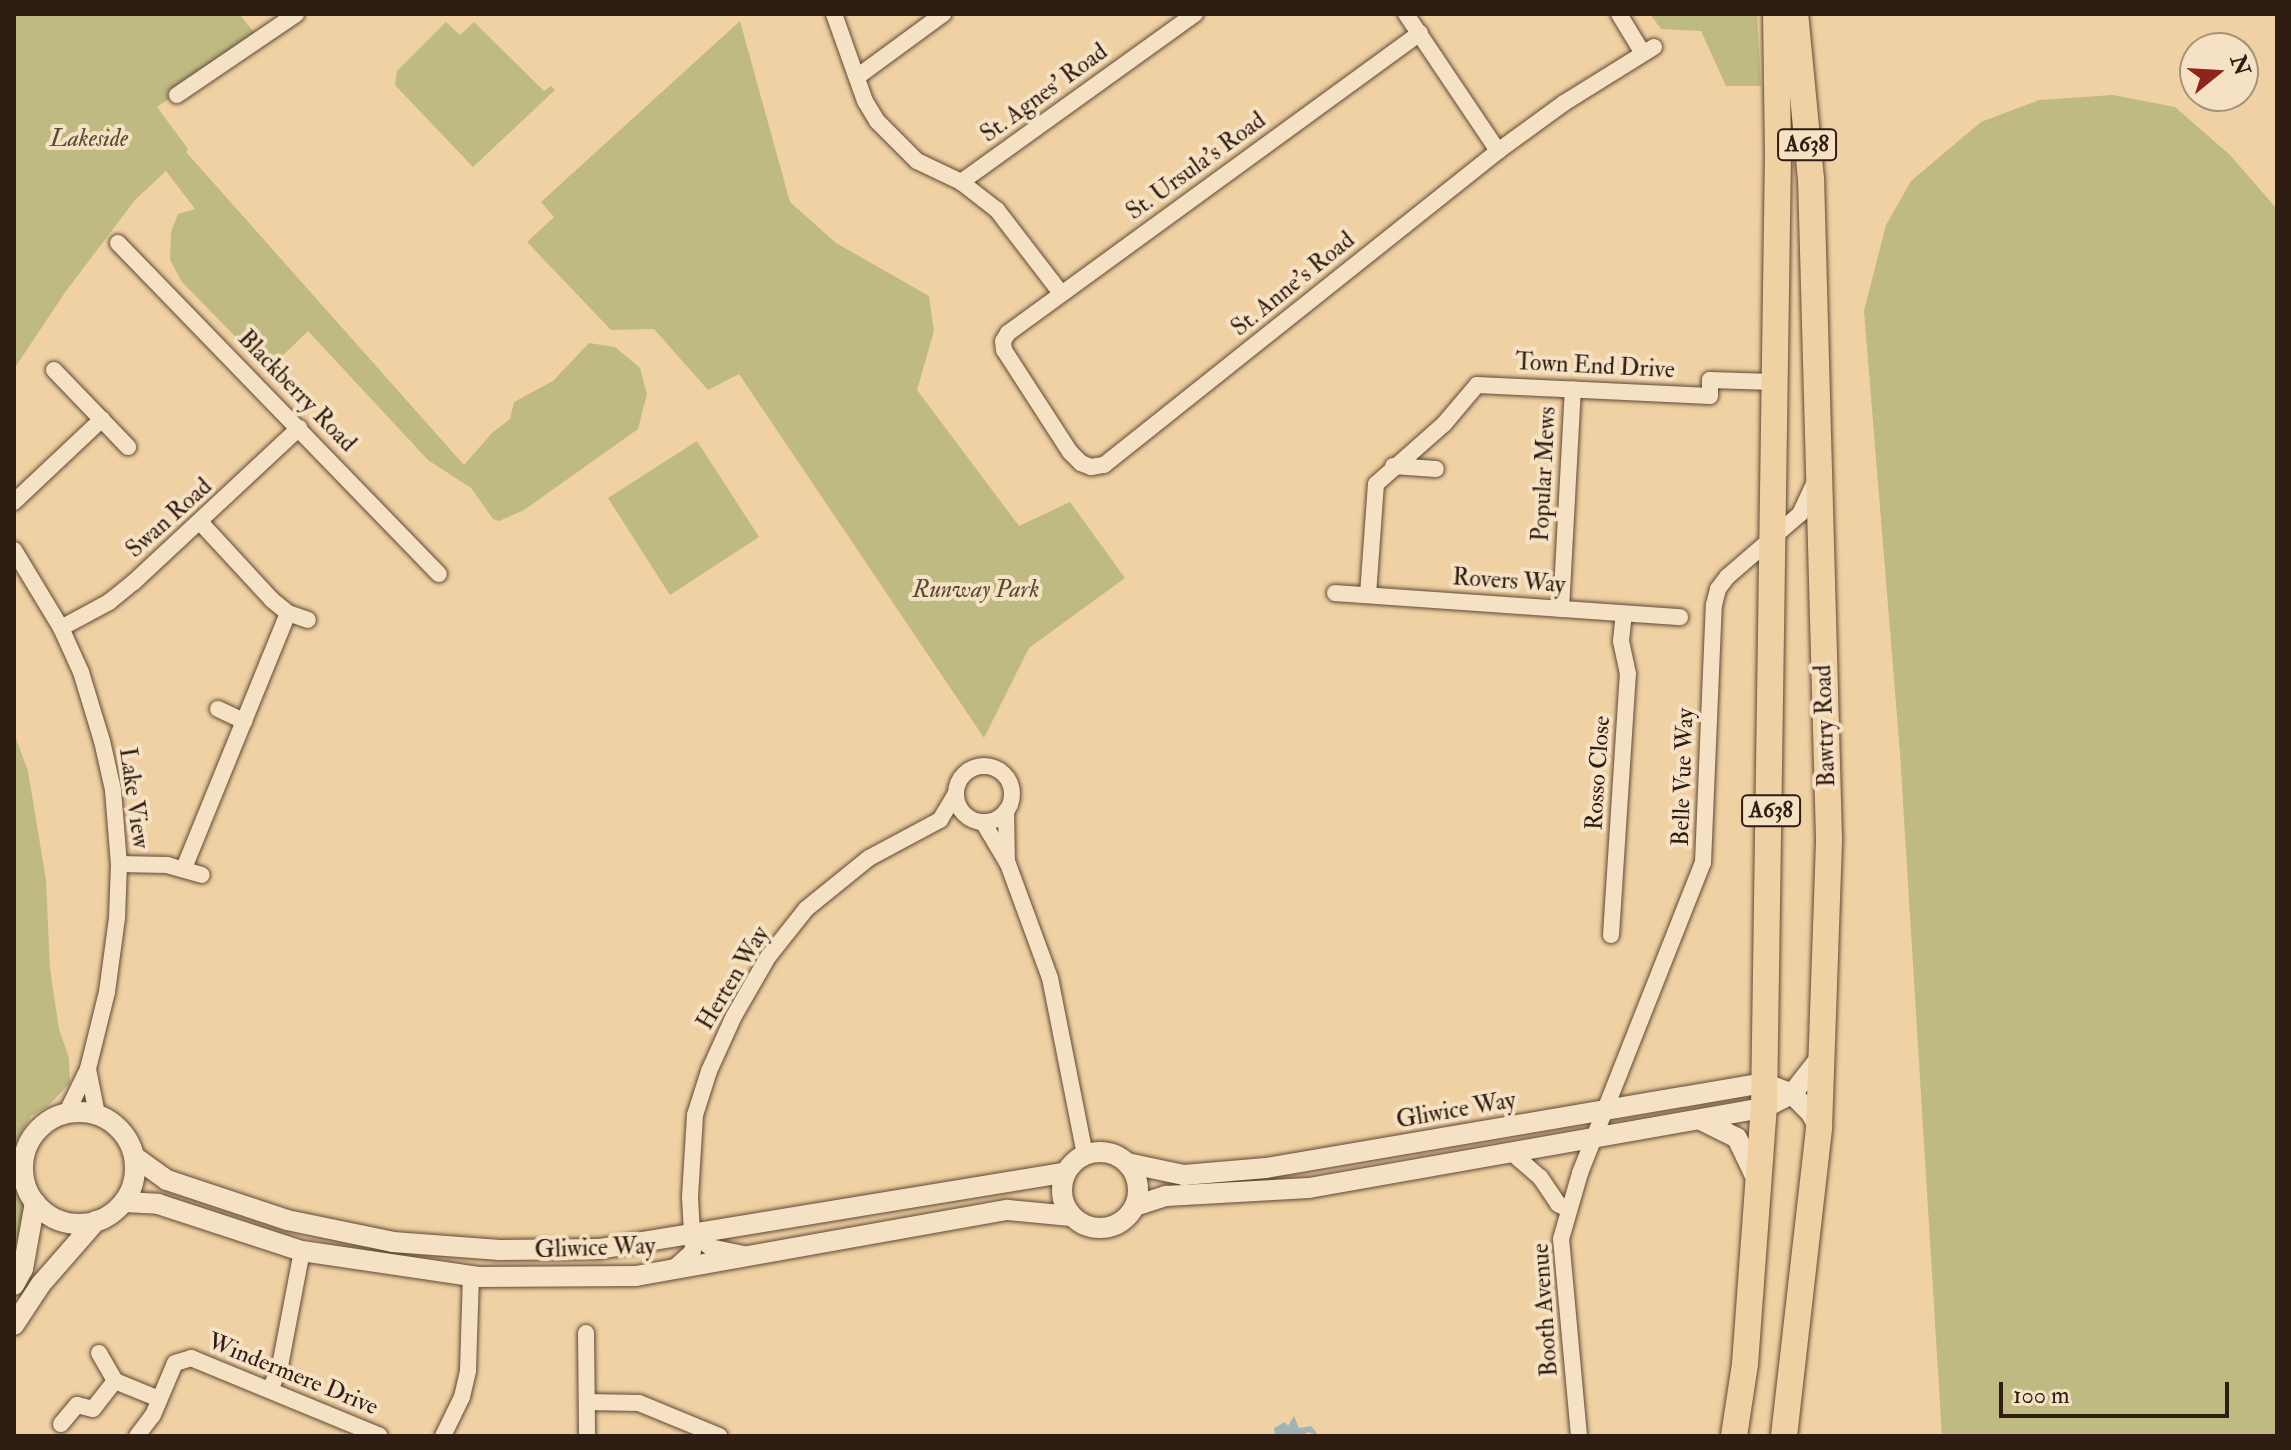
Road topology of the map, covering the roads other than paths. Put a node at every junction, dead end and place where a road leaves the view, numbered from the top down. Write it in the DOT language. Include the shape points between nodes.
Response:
graph roads {
  1 [pos="296,14"];
  2 [pos="834,14"];
  3 [pos="943,14"];
  4 [pos="1195,14"];
  5 [pos="1406,14"];
  6 [pos="1619,14"];
  7 [pos="1776,14"];
  8 [pos="1795,14"];
  9 [pos="1420,33"];
  10 [pos="857,77"];
  11 [pos="177,95"];
  12 [pos="1498,151"];
  13 [pos="961,182"];
  14 [pos="118,243"];
  15 [pos="1061,293"];
  16 [pos="1003,341"];
  17 [pos="54,370"];
  18 [pos="1773,382"];
  19 [pos="1573,389"];
  20 [pos="102,419"];
  21 [pos="299,428"];
  22 [pos="1425,441"];
  23 [pos="128,447"];
  24 [pos="1393,466"];
  25 [pos="1818,471"];
  26 [pos="14,502"];
  27 [pos="201,523"];
  28 [pos="1771,539"];
  29 [pos="14,550"];
  30 [pos="439,574"];
  31 [pos="1335,593"];
  32 [pos="1368,595"];
  33 [pos="1561,609"];
  34 [pos="288,613"];
  35 [pos="1624,614"];
  36 [pos="1680,617"];
  37 [pos="308,620"];
  38 [pos="61,628"];
  39 [pos="218,709"];
  40 [pos="244,721"];
  41 [pos="956,793"];
  42 [pos="1006,811"];
  43 [pos="940,820"];
  44 [pos="978,821"];
  45 [pos="119,864"];
  46 [pos="1008,864"];
  47 [pos="184,868"];
  48 [pos="202,875"];
  49 [pos="1611,935"];
  50 [pos="1823,1053"];
  51 [pos="88,1069"];
  52 [pos="1792,1094"];
  53 [pos="1764,1096"];
  54 [pos="1608,1107"];
  55 [pos="66,1114"];
  56 [pos="97,1114"];
  57 [pos="1700,1119"];
  58 [pos="1819,1128"];
  59 [pos="1487,1132"];
  60 [pos="1594,1137"];
  61 [pos="1512,1153"];
  62 [pos="1085,1154"];
  63 [pos="135,1157"];
  64 [pos="1127,1163"];
  65 [pos="1065,1173"];
  66 [pos="1758,1184"];
  67 [pos="35,1202"];
  68 [pos="124,1202"];
  69 [pos="1135,1206"];
  70 [pos="1568,1209"];
  71 [pos="1071,1216"];
  72 [pos="96,1221"];
  73 [pos="694,1235"];
  74 [pos="302,1251"];
  75 [pos="756,1257"];
  76 [pos="669,1271"];
  77 [pos="471,1276"];
  78 [pos="14,1285"];
  79 [pos="14,1325"];
  80 [pos="586,1333"];
  81 [pos="99,1353"];
  82 [pos="115,1381"];
  83 [pos="270,1390"];
  84 [pos="159,1399"];
  85 [pos="587,1402"];
  86 [pos="61,1424"];
  87 [pos="137,1436"];
  88 [pos="380,1436"];
  89 [pos="443,1436"];
  90 [pos="587,1436"];
  91 [pos="719,1436"];
  92 [pos="1579,1436"];
  93 [pos="1734,1436"];
  94 [pos="1784,1436"];
  1 -- 11 [label="street"];
  2 -- 10 [label="street"];
  3 -- 10 [label="street"];
  4 -- 13 [label="street, St. Agnes' Road"];
  5 -- 9 [label="street"];
  6 -- 12 [label="street, St. Anne's Road" via="1648,49"];
  7 -- 18 [label="highway, A638"];
  8 -- 25 [label="highway, Bawtry Road / A638" via="1811,179"];
  9 -- 12 [label="street"];
  9 -- 15 [label="street, St. Ursula's Road"];
  10 -- 13 [label="street" via="865,101 894,141 917,161"];
  12 -- 16 [label="street, St. Anne's Road" via="1104,465 1091,467 1070,452"];
  13 -- 15 [label="street" via="997,210"];
  14 -- 21 [label="street, Blackberry Road"];
  15 -- 16 [label="street, St. Ursula's Road"];
  17 -- 20 [label="street"];
  18 -- 19 [label="street, Town End Drive" via="1710,380 1710,396"];
  18 -- 28 [label="highway, A638"];
  19 -- 22 [label="street, Town End Drive" via="1477,385"];
  19 -- 33 [label="street, Popular Mews"];
  20 -- 23 [label="street"];
  20 -- 26 [label="street"];
  21 -- 27 [label="street, Swan Road"];
  21 -- 30 [label="street, Blackberry Road"];
  22 -- 24 [label="street, Town End Drive"];
  22 -- 24 [label="street" via="1429,468"];
  24 -- 32 [label="street, Town End Drive" via="1376,484"];
  25 -- 28 [label="street, Belle Vue Way" via="1800,514"];
  25 -- 50 [label="highway, Bawtry Road / A638" via="1829,838"];
  27 -- 34 [label="street"];
  27 -- 38 [label="street, Swan Road" via="109,602"];
  28 -- 53 [label="highway, A638"];
  28 -- 54 [label="street, Belle Vue Way" via="1718,589 1703,863"];
  29 -- 38 [label="street, Lake View"];
  31 -- 32 [label="street, Rovers Way"];
  32 -- 33 [label="street, Rovers Way"];
  33 -- 35 [label="street, Rovers Way"];
  34 -- 37 [label="street"];
  34 -- 40 [label="street"];
  35 -- 36 [label="street, Rovers Way"];
  35 -- 49 [label="street, Rosso Close" via="1621,641 1628,674"];
  38 -- 45 [label="street, Lake View" via="102,741 113,790"];
  39 -- 40 [label="street"];
  40 -- 47 [label="street"];
  41 -- 42 [label="street" via="969,770 993,767 1011,786"];
  41 -- 43 [label="street"];
  41 -- 44 [label="street" via="959,807"];
  42 -- 44 [label="street" via="1000,818"];
  42 -- 46 [label="street"];
  43 -- 44 [label="street, Herten Way"];
  43 -- 73 [label="street, Herten Way" via="856,867 806,909 768,957 734,1016 695,1115 690,1197"];
  44 -- 46 [label="street"];
  45 -- 47 [label="street"];
  45 -- 51 [label="street, Lake View" via="106,997"];
  46 -- 62 [label="street" via="1050,978"];
  47 -- 48 [label="street"];
  50 -- 52 [label="street, Gliwice Way"];
  50 -- 58 [label="highway, Bawtry Road / A638"];
  51 -- 55 [label="street, Lake View"];
  51 -- 56 [label="street, Lake View"];
  52 -- 53 [label="street, Gliwice Way"];
  52 -- 58 [label="street"];
  53 -- 54 [label="street, Gliwice Way"];
  53 -- 57 [label="street, Gliwice Way"];
  53 -- 66 [label="highway, A638"];
  54 -- 59 [label="street, Gliwice Way"];
  54 -- 60 [label="street, Belle Vue Way"];
  55 -- 56 [label="street"];
  55 -- 67 [label="street" via="43,1124 30,1141 24,1160 26,1185"];
  56 -- 63 [label="street" via="116,1125"];
  57 -- 60 [label="street, Gliwice Way"];
  57 -- 66 [label="street" via="1737,1138"];
  58 -- 94 [label="highway, Bawtry Road / A638"];
  59 -- 61 [label="street"];
  59 -- 64 [label="street, Gliwice Way" via="1295,1164 1184,1175"];
  60 -- 61 [label="street, Gliwice Way"];
  60 -- 70 [label="street, Booth Avenue"];
  61 -- 69 [label="street, Gliwice Way" via="1309,1188 1166,1196"];
  61 -- 70 [label="street"];
  62 -- 64 [label="street" via="1102,1151"];
  62 -- 65 [label="street"];
  63 -- 68 [label="street" via="135,1177"];
  63 -- 73 [label="street, Gliwice Way" via="167,1180 287,1220 393,1242 500,1250 599,1249"];
  64 -- 69 [label="street" via="1137,1180"];
  65 -- 71 [label="street" via="1061,1187"];
  65 -- 73 [label="street, Gliwice Way"];
  66 -- 93 [label="highway, A638" via="1745,1364"];
  67 -- 72 [label="street" via="70,1224"];
  67 -- 78 [label="street" via="23,1269"];
  68 -- 72 [label="street"];
  68 -- 74 [label="street, Gliwice Way" via="158,1204"];
  69 -- 71 [label="street" via="1127,1217 1103,1228"];
  70 -- 92 [label="street, Booth Avenue" via="1562,1269"];
  71 -- 75 [label="street, Gliwice Way" via="1008,1210"];
  72 -- 79 [label="street" via="41,1284"];
  73 -- 75 [label="street" via="710,1247"];
  73 -- 76 [label="street" via="693,1251"];
  74 -- 77 [label="street, Gliwice Way"];
  74 -- 83 [label="street" via="280,1366"];
  75 -- 76 [label="street, Gliwice Way"];
  76 -- 77 [label="street, Gliwice Way" via="636,1276"];
  77 -- 89 [label="street" via="468,1370"];
  80 -- 85 [label="street"];
  81 -- 82 [label="street"];
  82 -- 84 [label="street"];
  82 -- 86 [label="street" via="93,1409 77,1405"];
  83 -- 84 [label="street, Windermere Drive" via="191,1358 175,1363"];
  83 -- 88 [label="street, Windermere Drive"];
  84 -- 87 [label="street, Windermere Drive"];
  85 -- 90 [label="street"];
  85 -- 91 [label="street" via="639,1403"];
}
